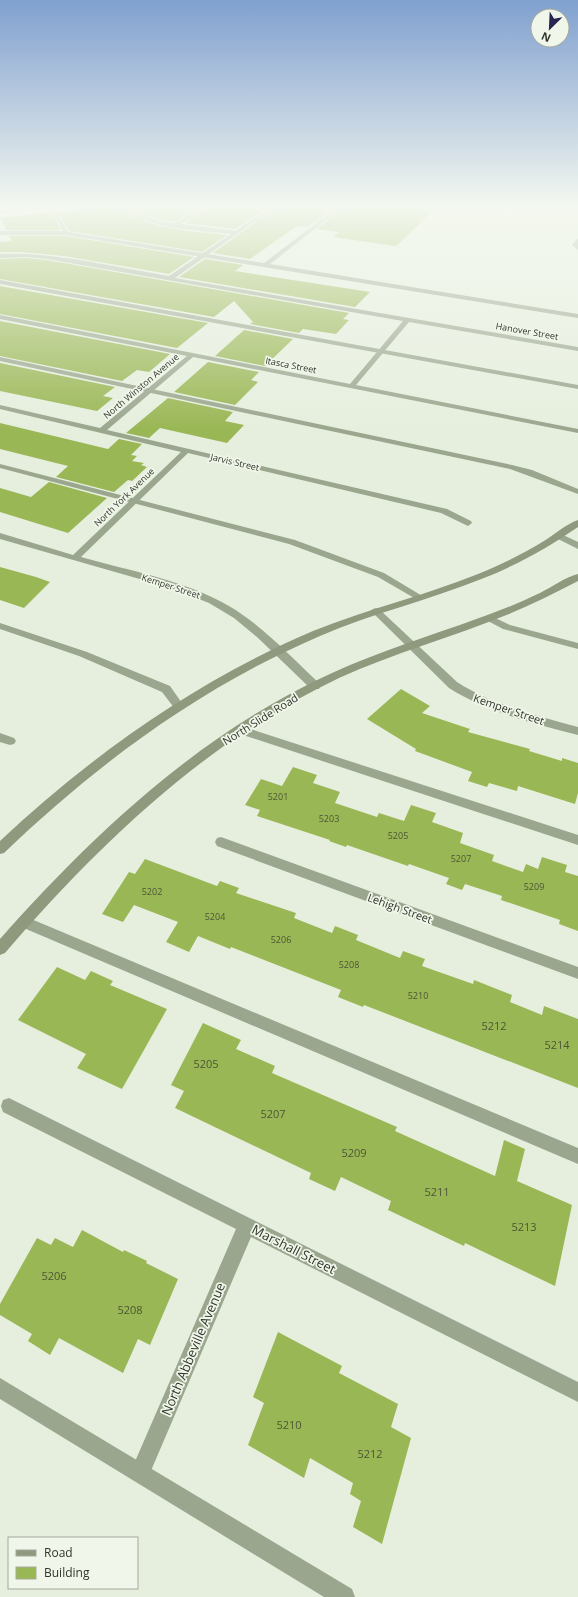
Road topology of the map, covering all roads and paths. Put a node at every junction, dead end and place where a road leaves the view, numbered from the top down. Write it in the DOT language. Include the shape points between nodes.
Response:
graph roads {
  1 [pos="185,281"];
  2 [pos="357,281"];
  3 [pos="0,282"];
  4 [pos="578,316"];
  5 [pos="0,317"];
  6 [pos="408,319"];
  7 [pos="578,349"];
  8 [pos="381,352"];
  9 [pos="192,355"];
  10 [pos="0,359"];
  11 [pos="352,386"];
  12 [pos="578,387"];
  13 [pos="149,390"];
  14 [pos="0,407"];
  15 [pos="101,431"];
  16 [pos="578,431"];
  17 [pos="186,451"];
  18 [pos="0,466"];
  19 [pos="578,492"];
  20 [pos="135,500"];
  21 [pos="468,522"];
  22 [pos="578,523"];
  23 [pos="0,536"];
  24 [pos="559,536"];
  25 [pos="578,546"];
  26 [pos="75,558"];
  27 [pos="578,577"];
  28 [pos="419,597"];
  29 [pos="376,611"];
  30 [pos="489,618"];
  31 [pos="0,626"];
  32 [pos="411,645"];
  33 [pos="578,646"];
  34 [pos="278,650"];
  35 [pos="315,686"];
  36 [pos="179,706"];
  37 [pos="241,730"];
  38 [pos="578,731"];
  39 [pos="578,840"];
  40 [pos="221,842"];
  41 [pos="0,849"];
  42 [pos="24,922"];
  43 [pos="0,949"];
  44 [pos="578,973"];
  45 [pos="10,1106"];
  46 [pos="578,1156"];
  47 [pos="246,1225"];
  48 [pos="0,1388"];
  49 [pos="578,1389"];
  50 [pos="140,1473"];
  51 [pos="344,1597"];
  1 -- 6 [label="street, Hanover Street"];
  2 -- 4 [label="street"];
  3 -- 8 [label="street"];
  5 -- 9 [label="street, Itasca Street"];
  6 -- 7 [label="street, Hanover Street"];
  6 -- 8 [label="street"];
  8 -- 11 [label="street"];
  8 -- 12 [label="street"];
  9 -- 11 [label="street, Itasca Street"];
  9 -- 13 [label="street, North Winston Avenue"];
  10 -- 13 [label="street"];
  11 -- 16 [label="street, Itasca Street"];
  13 -- 15 [label="street, North Winston Avenue"];
  13 -- 19 [label="street" via="512,467"];
  14 -- 15 [label="street, Jarvis Street"];
  15 -- 17 [label="street, Jarvis Street"];
  17 -- 20 [label="street, North York Avenue"];
  17 -- 21 [label="street, Jarvis Street" via="444,511"];
  18 -- 20 [label="street"];
  20 -- 26 [label="street, North York Avenue"];
  20 -- 28 [label="street" via="292,542 381,575"];
  22 -- 24 [label="main road"];
  23 -- 26 [label="street, Kemper Street"];
  24 -- 25 [label="street"];
  24 -- 28 [label="main road" via="499,568"];
  26 -- 34 [label="street, Kemper Street" via="176,587 208,599 240,618"];
  27 -- 30 [label="main road, North Slide Road"];
  28 -- 29 [label="main road"];
  29 -- 32 [label="street, Kemper Street"];
  29 -- 34 [label="main road"];
  30 -- 32 [label="main road, North Slide Road"];
  30 -- 33 [label="street" via="507,627"];
  31 -- 36 [label="street" via="83,654 166,689"];
  32 -- 35 [label="main road, North Slide Road"];
  32 -- 38 [label="street, Kemper Street" via="453,685 468,695 498,708"];
  34 -- 35 [label="street, Kemper Street"];
  34 -- 36 [label="main road" via="235,672"];
  35 -- 37 [label="main road, North Slide Road"];
  36 -- 41 [label="main road" via="122,745 64,791"];
  37 -- 39 [label="street"];
  37 -- 42 [label="main road, North Slide Road" via="140,804 80,862"];
  40 -- 44 [label="street, Lehigh Street"];
  42 -- 43 [label="main road, North Slide Road"];
  42 -- 46 [label="street"];
  45 -- 47 [label="street, Marshall Street"];
  47 -- 49 [label="street, Marshall Street"];
  47 -- 50 [label="street, North Abbeville Avenue"];
  48 -- 50 [label="street"];
  50 -- 51 [label="street"];
}
